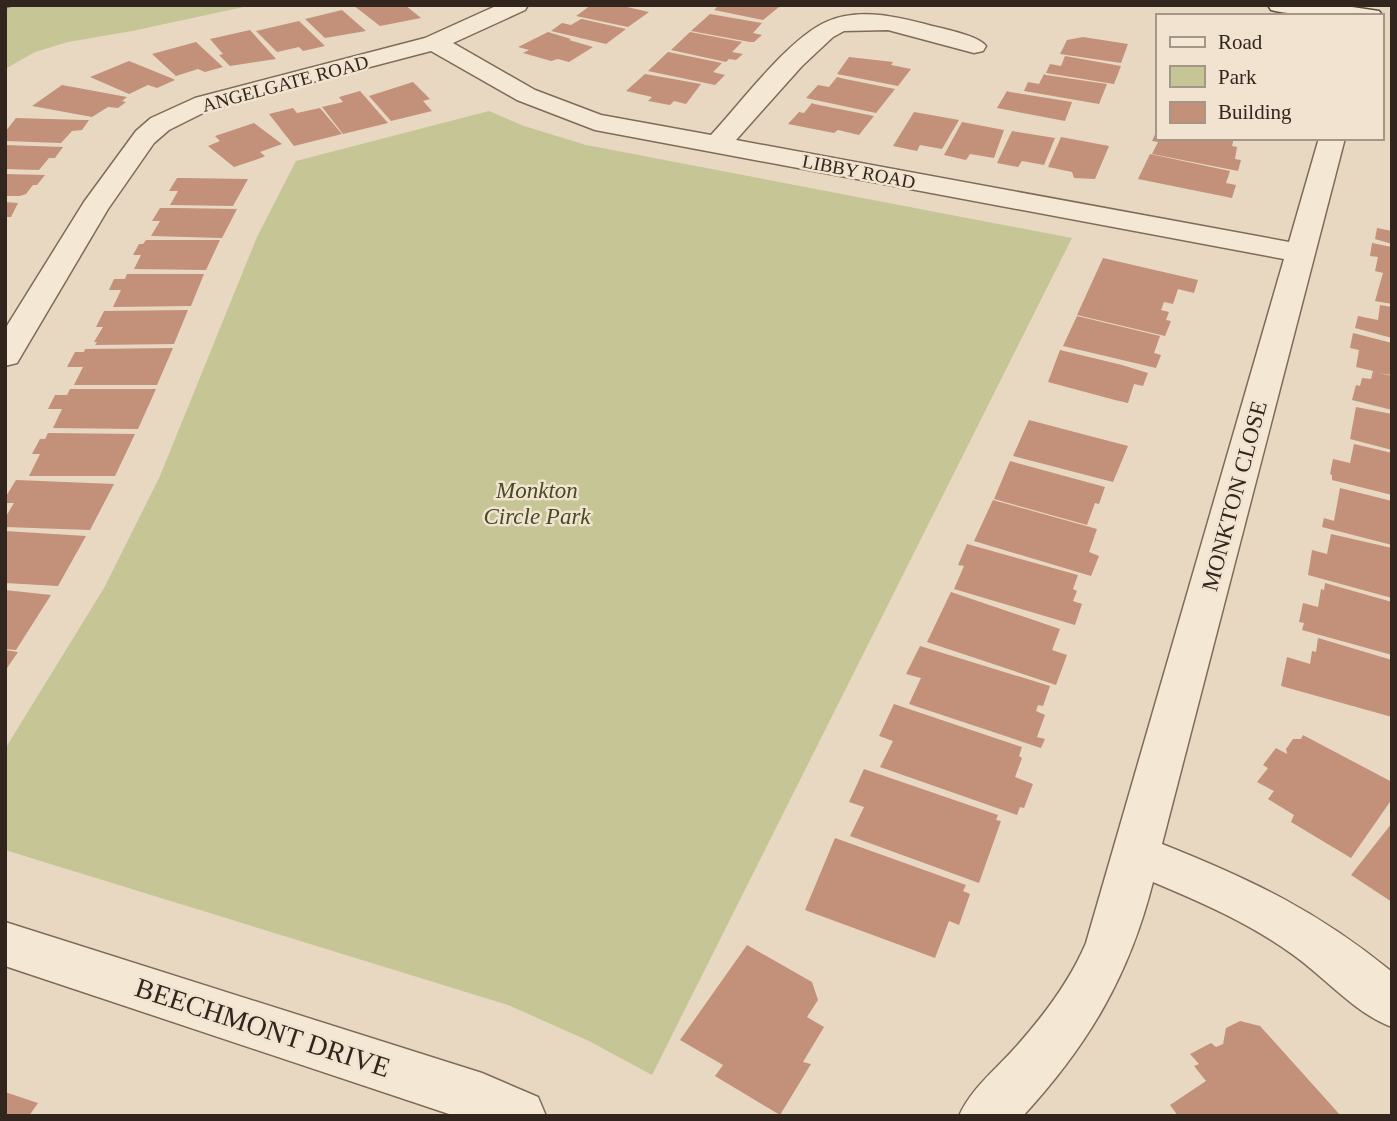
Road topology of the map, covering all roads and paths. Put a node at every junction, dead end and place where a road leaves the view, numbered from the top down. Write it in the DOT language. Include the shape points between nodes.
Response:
graph roads {
  1 [pos="517,5"];
  2 [pos="1279,5"];
  3 [pos="1354,14"];
  4 [pos="434,43"];
  5 [pos="974,46"];
  6 [pos="1331,140"];
  7 [pos="718,144"];
  8 [pos="1300,253"];
  9 [pos="5,356"];
  10 [pos="1136,854"];
  11 [pos="5,943"];
  12 [pos="1392,1004"];
  13 [pos="519,1116"];
  14 [pos="986,1116"];
  1 -- 4 [label="street, ANGELGATE ROAD"];
  2 -- 3 [label="street"];
  4 -- 7 [label="street, LIBBY ROAD" via="526,95 595,122"];
  4 -- 9 [label="street, ANGELGATE ROAD" via="216,100 160,124 94,208"];
  5 -- 7 [label="street" via="891,25 835,26 814,40"];
  6 -- 8 [label="street, MONKTON CLOSE"];
  7 -- 8 [label="street, LIBBY ROAD"];
  8 -- 10 [label="street, MONKTON CLOSE"];
  10 -- 12 [label="street" via="1219,887 1279,919 1335,956"];
  10 -- 14 [label="street, MONKTON CLOSE" via="1122,912 1097,974 1033,1066"];
  11 -- 13 [label="street, BEECHMONT DRIVE" via="469,1095"];
}
